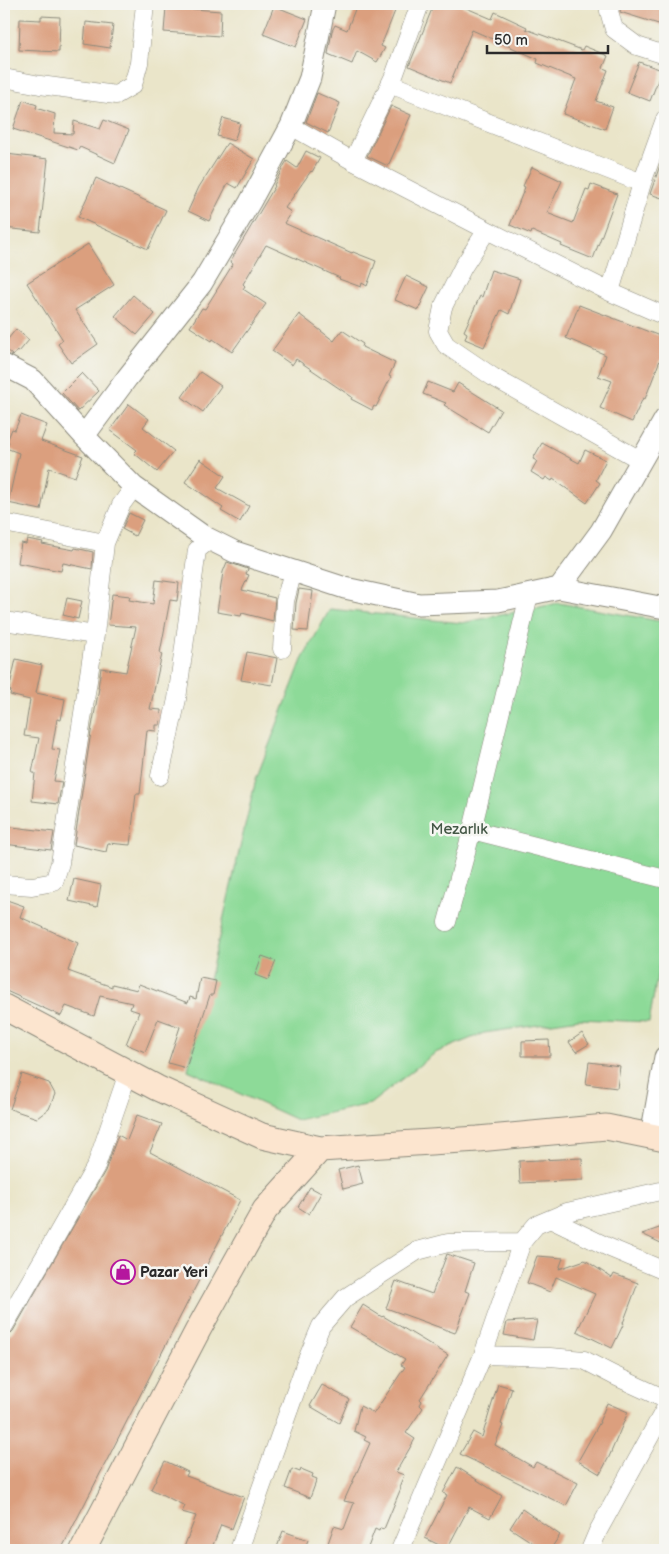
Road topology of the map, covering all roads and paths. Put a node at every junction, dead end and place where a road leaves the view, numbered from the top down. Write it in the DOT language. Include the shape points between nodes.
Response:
graph roads {
  1 [pos="145,4"];
  2 [pos="325,4"];
  3 [pos="420,4"];
  4 [pos="611,4"];
  5 [pos="665,55"];
  6 [pos="4,78"];
  7 [pos="390,84"];
  8 [pos="665,119"];
  9 [pos="291,126"];
  10 [pos="352,161"];
  11 [pos="642,183"];
  12 [pos="487,230"];
  13 [pos="610,292"];
  14 [pos="665,316"];
  15 [pos="4,364"];
  16 [pos="665,419"];
  17 [pos="84,436"];
  18 [pos="642,461"];
  19 [pos="134,487"];
  20 [pos="4,523"];
  21 [pos="211,539"];
  22 [pos="105,542"];
  23 [pos="293,571"];
  24 [pos="559,588"];
  25 [pos="529,594"];
  26 [pos="665,608"];
  27 [pos="4,621"];
  28 [pos="95,635"];
  29 [pos="282,649"];
  30 [pos="160,776"];
  31 [pos="472,830"];
  32 [pos="665,879"];
  33 [pos="4,884"];
  34 [pos="447,922"];
  35 [pos="4,1007"];
  36 [pos="665,1057"];
  37 [pos="128,1073"];
  38 [pos="658,1138"];
  39 [pos="320,1149"];
  40 [pos="665,1190"];
  41 [pos="550,1219"];
  42 [pos="522,1242"];
  43 [pos="665,1271"];
  44 [pos="4,1326"];
  45 [pos="483,1354"];
  46 [pos="665,1398"];
  47 [pos="665,1409"];
  48 [pos="83,1550"];
  49 [pos="239,1550"];
  50 [pos="400,1550"];
  51 [pos="590,1550"];
  1 -- 6 [label="street" via="139,63 133,85 116,95"];
  2 -- 9 [label="street" via="310,78"];
  3 -- 7 [label="street"];
  4 -- 5 [label="street" via="609,11 614,29 637,46"];
  7 -- 10 [label="street"];
  7 -- 11 [label="street"];
  8 -- 11 [label="street"];
  9 -- 10 [label="street"];
  9 -- 17 [label="street" via="202,284"];
  10 -- 12 [label="street"];
  11 -- 13 [label="street"];
  12 -- 13 [label="street"];
  12 -- 18 [label="street" via="443,307 438,331 446,344 493,377"];
  13 -- 14 [label="street"];
  15 -- 17 [label="street" via="34,380"];
  16 -- 18 [label="street"];
  17 -- 19 [label="street"];
  18 -- 24 [label="street" via="601,531"];
  19 -- 21 [label="street"];
  19 -- 22 [label="street" via="121,505"];
  20 -- 22 [label="street"];
  21 -- 23 [label="street" via="236,552"];
  21 -- 30 [label="street" via="197,550 177,699"];
  22 -- 28 [label="street"];
  23 -- 25 [label="street" via="345,588 419,604 498,601"];
  23 -- 29 [label="street" via="285,601"];
  24 -- 25 [label="street"];
  24 -- 26 [label="street"];
  25 -- 31 [label="street"];
  27 -- 28 [label="street"];
  28 -- 33 [label="street" via="60,863 54,882 32,886"];
  31 -- 32 [label="street"];
  31 -- 34 [label="street"];
  35 -- 37 [label="main road"];
  36 -- 38 [label="street"];
  37 -- 39 [label="main road" via="262,1136"];
  37 -- 44 [label="street" via="96,1166"];
  38 -- 39 [label="main road" via="606,1128"];
  39 -- 48 [label="main road" via="265,1210"];
  40 -- 41 [label="street" via="567,1212"];
  41 -- 42 [label="street" via="536,1225"];
  41 -- 43 [label="street"];
  42 -- 45 [label="street"];
  42 -- 49 [label="street" via="448,1243 417,1251 345,1298 321,1326 313,1344"];
  45 -- 46 [label="street" via="584,1360"];
  45 -- 50 [label="street"];
  47 -- 51 [label="street"];
}
